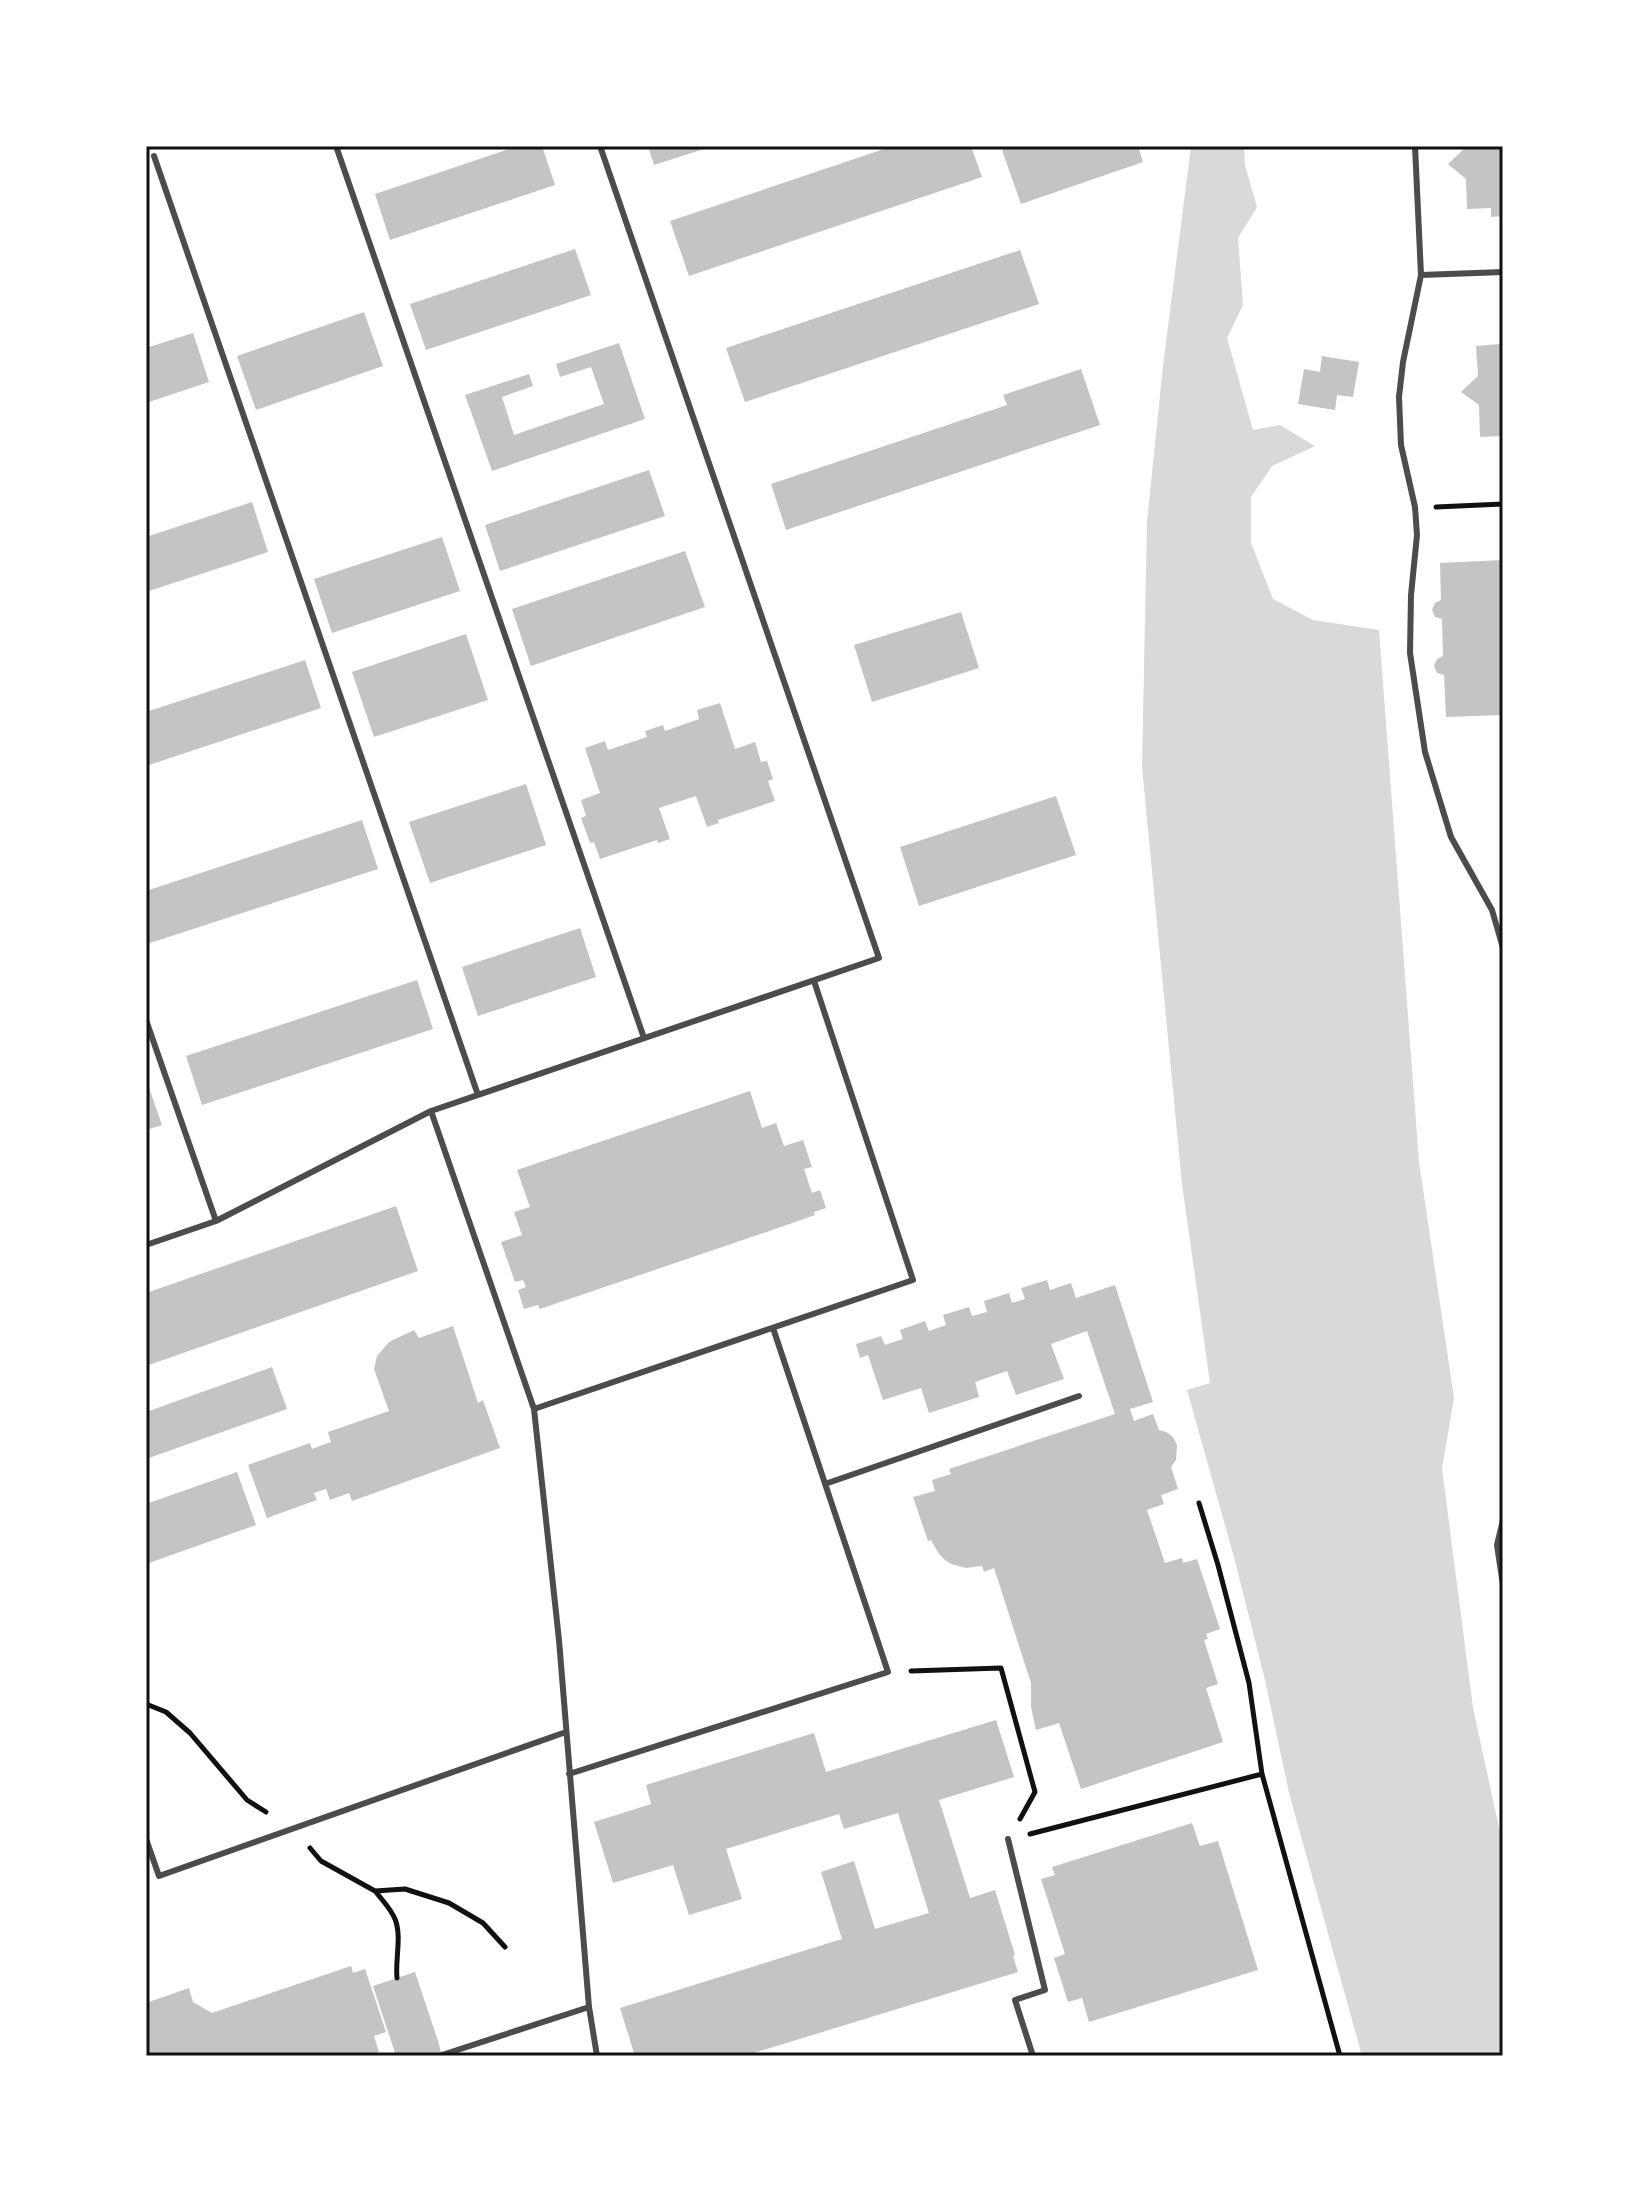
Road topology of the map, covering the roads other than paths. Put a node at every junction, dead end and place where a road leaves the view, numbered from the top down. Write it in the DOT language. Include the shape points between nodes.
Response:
graph roads {
  1 [pos="336,146"];
  2 [pos="600,146"];
  3 [pos="1415,146"];
  4 [pos="154,156"];
  5 [pos="1503,272"];
  6 [pos="1421,275"];
  7 [pos="1503,948"];
  8 [pos="814,981"];
  9 [pos="146,1020"];
  10 [pos="644,1038"];
  11 [pos="478,1095"];
  12 [pos="431,1111"];
  13 [pos="216,1221"];
  14 [pos="146,1245"];
  15 [pos="773,1328"];
  16 [pos="1079,1396"];
  17 [pos="534,1409"];
  18 [pos="825,1484"];
  19 [pos="1503,1520"];
  20 [pos="1503,1585"];
  21 [pos="566,1732"];
  22 [pos="569,1774"];
  23 [pos="146,1839"];
  24 [pos="1008,1839"];
  25 [pos="589,2007"];
  26 [pos="442,2055"];
  27 [pos="597,2056"];
  28 [pos="1033,2056"];
  1 -- 10 [label="lane"];
  2 -- 8 [label="lane" via="879,958"];
  3 -- 6 [label="lane"];
  4 -- 11 [label="lane"];
  5 -- 6 [label="lane"];
  6 -- 7 [label="lane" via="1399,397 1401,445 1417,535 1410,653 1425,752 1451,837 1492,910"];
  8 -- 10 [label="lane"];
  8 -- 15 [label="lane" via="913,1280"];
  9 -- 13 [label="lane"];
  10 -- 11 [label="lane"];
  11 -- 12 [label="lane"];
  12 -- 13 [label="lane"];
  12 -- 17 [label="lane"];
  13 -- 14 [label="lane"];
  15 -- 17 [label="lane"];
  15 -- 18 [label="lane"];
  16 -- 18 [label="lane"];
  17 -- 21 [label="lane"];
  18 -- 22 [label="lane" via="888,1672"];
  19 -- 20 [label="lane" via="1497,1545"];
  21 -- 22 [label="lane"];
  21 -- 23 [label="lane" via="159,1876"];
  22 -- 25 [label="lane"];
  24 -- 28 [label="lane" via="1045,1990 1015,2000"];
  25 -- 26 [label="lane"];
  25 -- 27 [label="lane"];
}
